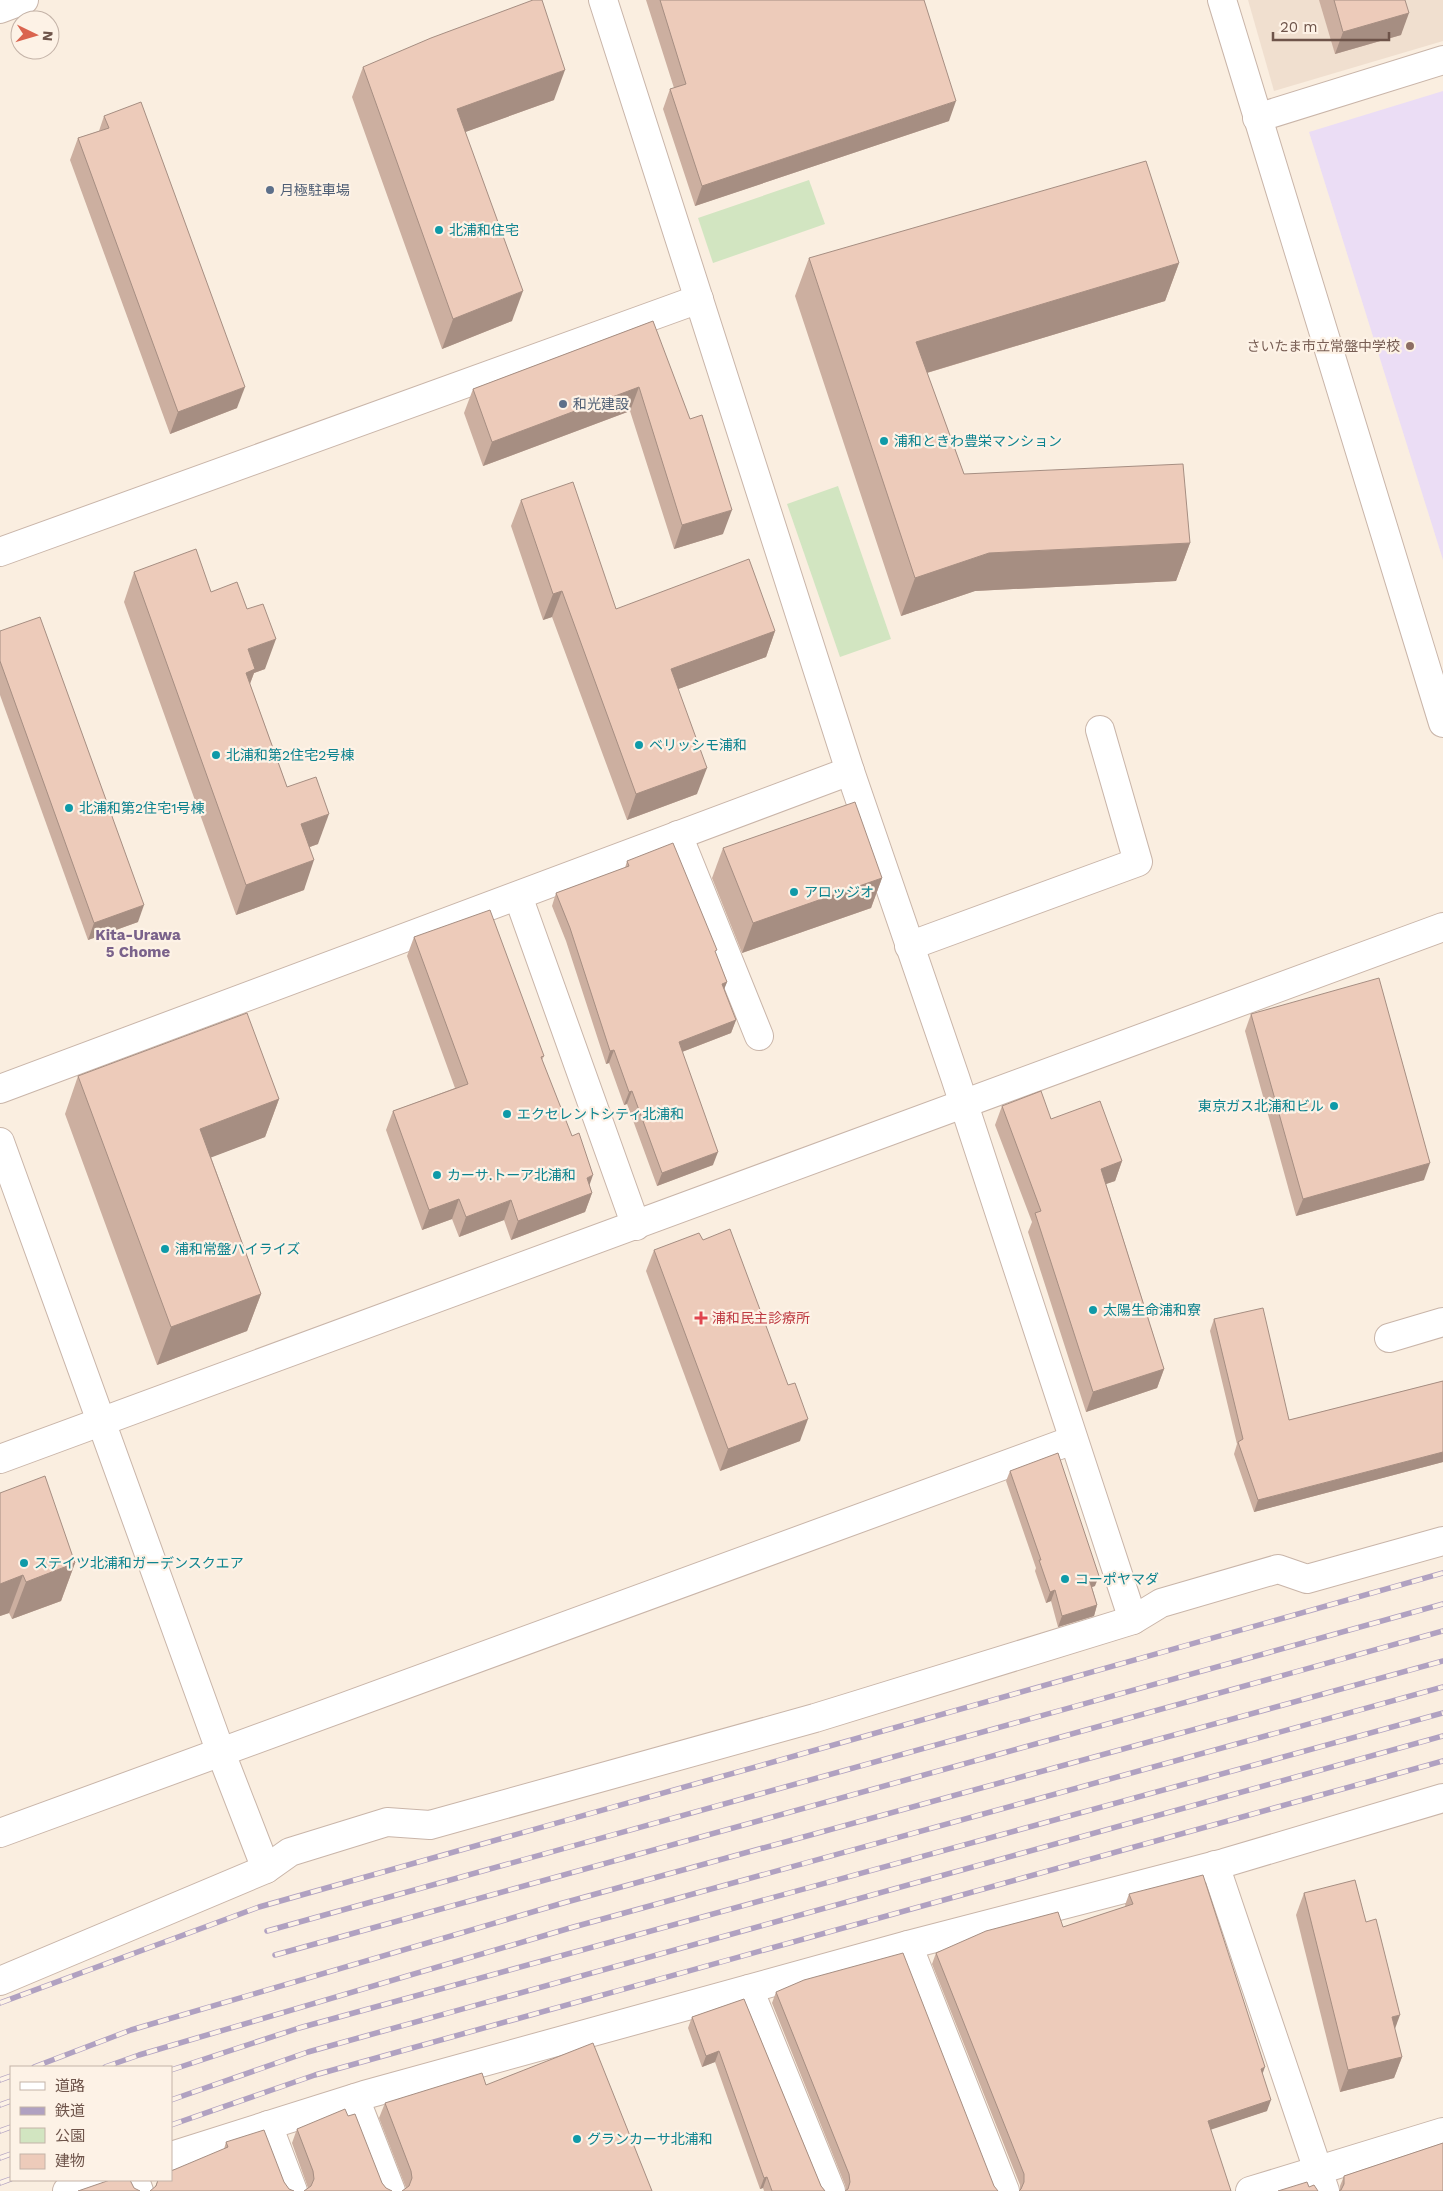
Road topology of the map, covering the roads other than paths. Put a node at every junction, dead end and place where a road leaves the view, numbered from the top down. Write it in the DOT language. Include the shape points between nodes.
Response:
graph roads {
  1 [pos="24,0"];
  2 [pos="603,0"];
  3 [pos="1222,0"];
  4 [pos="0,9"];
  5 [pos="1443,60"];
  6 [pos="1257,118"];
  7 [pos="699,299"];
  8 [pos="0,552"];
  9 [pos="1443,723"];
  10 [pos="1100,730"];
  11 [pos="850,771"];
  12 [pos="678,835"];
  13 [pos="518,896"];
  14 [pos="1443,927"];
  15 [pos="909,946"];
  16 [pos="760,1036"];
  17 [pos="0,1089"];
  18 [pos="963,1103"];
  19 [pos="0,1142"];
  20 [pos="636,1226"];
  21 [pos="1443,1322"];
  22 [pos="1390,1338"];
  23 [pos="102,1422"];
  24 [pos="1073,1440"];
  25 [pos="0,1459"];
  26 [pos="1443,1541"];
  27 [pos="1133,1620"];
  28 [pos="221,1753"];
  29 [pos="1443,1798"];
  30 [pos="0,1833"];
  31 [pos="1215,1865"];
  32 [pos="266,1869"];
  33 [pos="908,1946"];
  34 [pos="0,1980"];
  35 [pos="749,1989"];
  36 [pos="354,2098"];
  37 [pos="268,2125"];
  38 [pos="1443,2132"];
  39 [pos="172,2156"];
  40 [pos="96,2181"];
  41 [pos="1322,2181"];
  42 [pos="67,2191"];
  43 [pos="293,2191"];
  44 [pos="391,2191"];
  45 [pos="831,2191"];
  46 [pos="1006,2191"];
  47 [pos="1250,2191"];
  1 -- 4 [label="street"];
  2 -- 7 [label="street"];
  3 -- 6 [label="street"];
  5 -- 6 [label="street"];
  6 -- 9 [label="street"];
  7 -- 8 [label="street"];
  7 -- 11 [label="street"];
  10 -- 15 [label="street" via="1138,862"];
  11 -- 12 [label="street"];
  11 -- 15 [label="street"];
  12 -- 13 [label="street"];
  12 -- 16 [label="street"];
  13 -- 17 [label="street"];
  13 -- 20 [label="street"];
  14 -- 18 [label="street"];
  15 -- 18 [label="street"];
  18 -- 20 [label="street"];
  18 -- 24 [label="street"];
  19 -- 23 [label="street"];
  20 -- 23 [label="street"];
  21 -- 22 [label="street"];
  23 -- 25 [label="street"];
  23 -- 28 [label="street"];
  24 -- 27 [label="street"];
  24 -- 28 [label="street"];
  26 -- 27 [label="street" via="1307,1579 1278,1569 1161,1603"];
  27 -- 32 [label="street" via="815,1718 430,1825 387,1822 290,1852"];
  28 -- 30 [label="street"];
  28 -- 32 [label="street"];
  29 -- 31 [label="street"];
  31 -- 33 [label="street"];
  31 -- 41 [label="street"];
  32 -- 34 [label="street"];
  33 -- 35 [label="street"];
  33 -- 46 [label="street"];
  35 -- 36 [label="street"];
  35 -- 45 [label="street"];
  36 -- 37 [label="street"];
  36 -- 44 [label="street"];
  37 -- 39 [label="street"];
  37 -- 43 [label="street"];
  38 -- 41 [label="street"];
  40 -- 42 [label="street"];
  41 -- 47 [label="street"];
}
